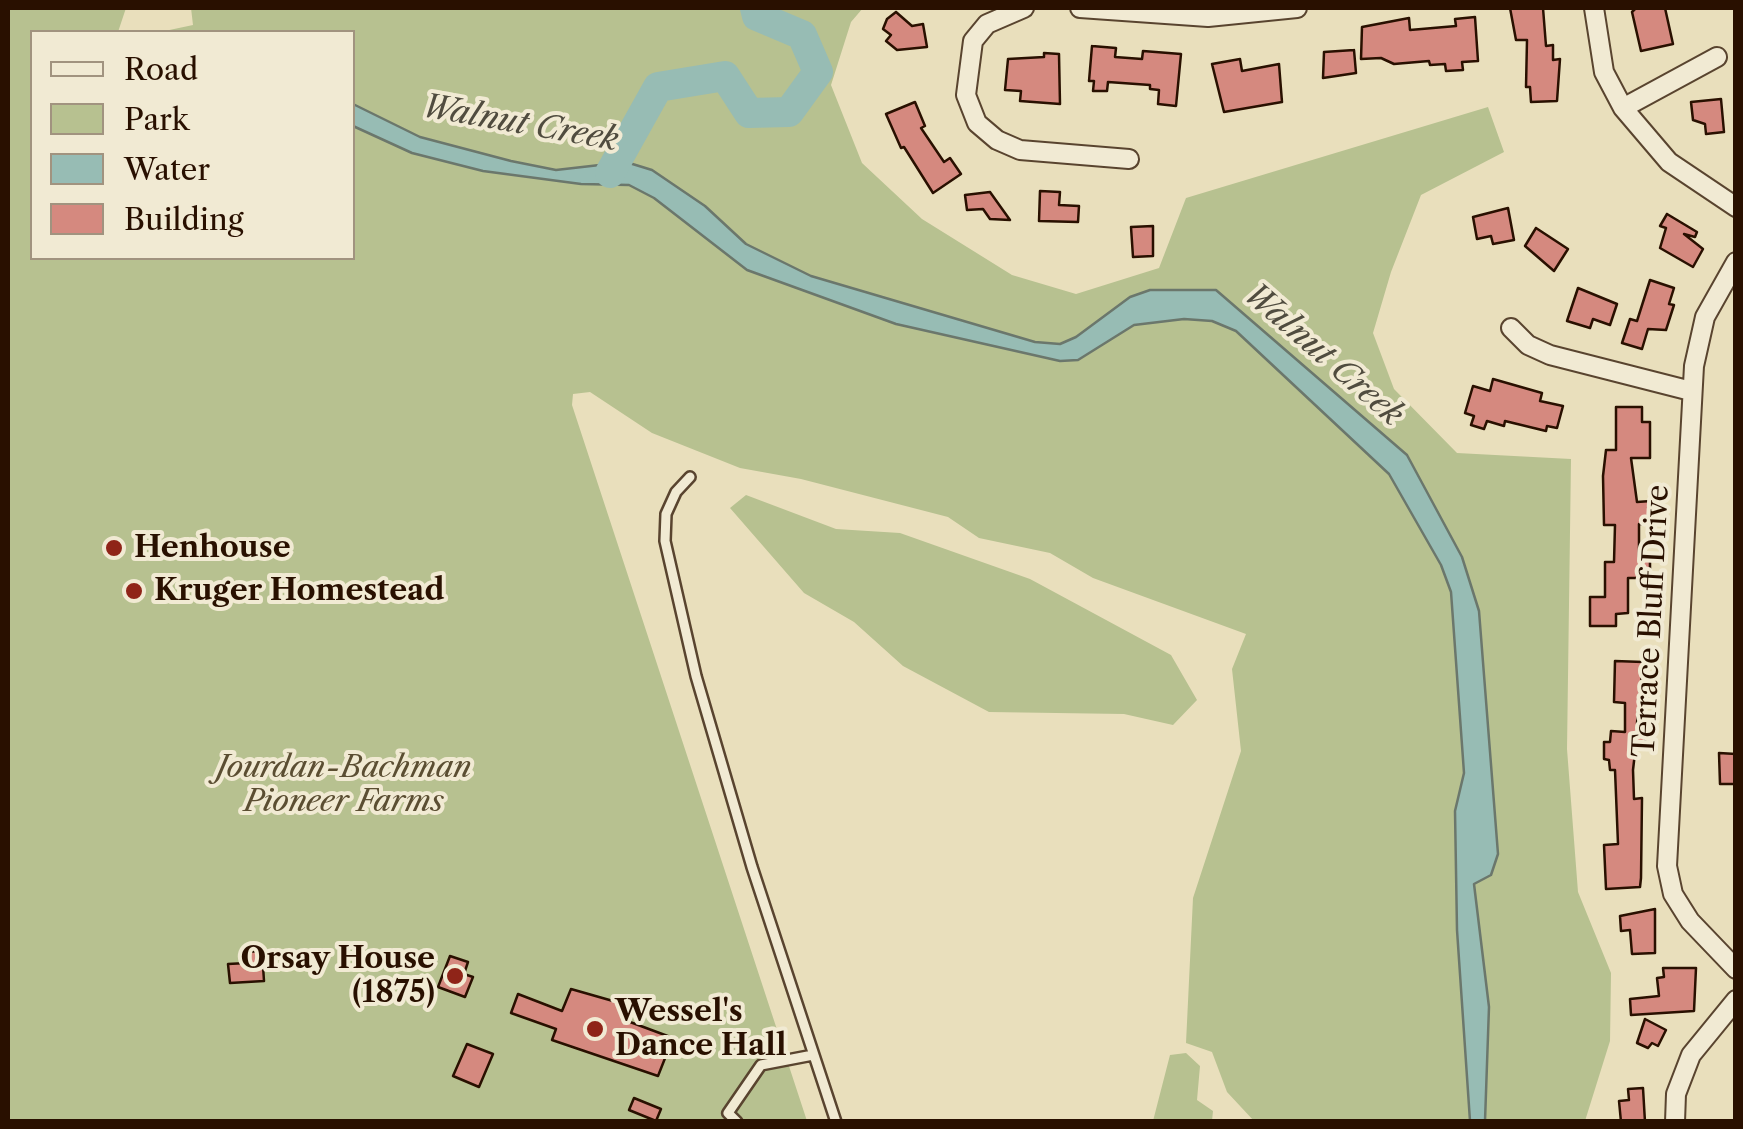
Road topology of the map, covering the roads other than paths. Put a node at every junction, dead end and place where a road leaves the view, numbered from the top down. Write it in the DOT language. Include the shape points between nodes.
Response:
graph roads {
  1 [pos="1024,8"];
  2 [pos="1080,8"];
  3 [pos="1297,8"];
  4 [pos="1594,8"];
  5 [pos="1716,56"];
  6 [pos="1623,108"];
  7 [pos="1129,159"];
  8 [pos="1736,207"];
  9 [pos="1736,262"];
  10 [pos="1511,328"];
  11 [pos="1691,390"];
  12 [pos="690,477"];
  13 [pos="1736,969"];
  14 [pos="1736,1000"];
  15 [pos="813,1056"];
  16 [pos="737,1122"];
  17 [pos="836,1122"];
  18 [pos="1675,1122"];
  1 -- 7 [label="street" via="987,24 973,41 966,95 977,122 1020,150"];
  2 -- 3 [label="street" via="1208,17"];
  4 -- 6 [label="street" via="1600,57"];
  5 -- 6 [label="street"];
  6 -- 8 [label="street" via="1670,162"];
  9 -- 11 [label="street, Terrace Bluff Drive" via="1706,317"];
  10 -- 11 [label="street" via="1550,355"];
  11 -- 13 [label="street, Terrace Bluff Drive" via="1667,866 1690,921"];
  12 -- 15 [label="lane" via="666,514 664,541 696,676"];
  14 -- 18 [label="street" via="1691,1056 1676,1094"];
  15 -- 16 [label="lane" via="760,1065 728,1113"];
  15 -- 17 [label="lane"];
}
